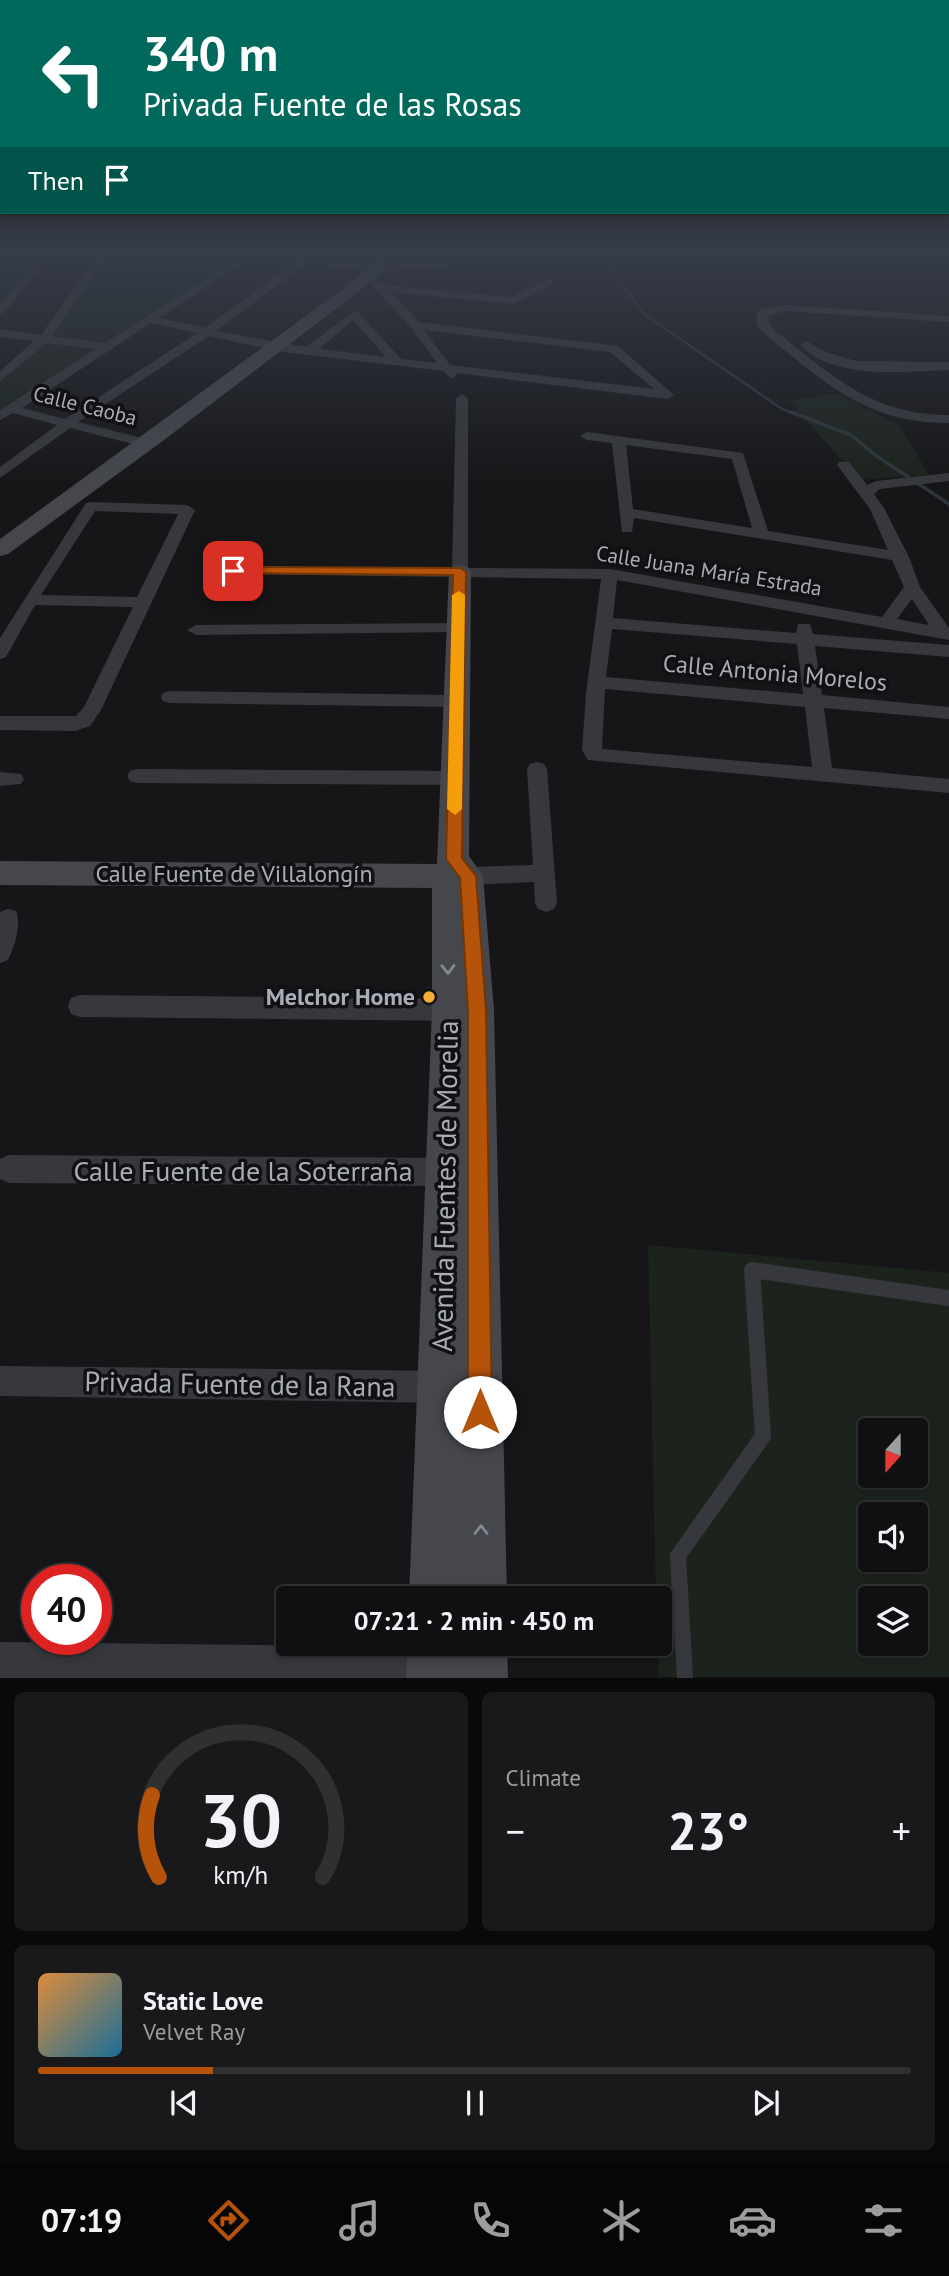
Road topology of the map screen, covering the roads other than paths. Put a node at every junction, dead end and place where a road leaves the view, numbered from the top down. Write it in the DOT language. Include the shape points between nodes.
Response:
graph roads {
  1 [pos="51,330"];
  2 [pos="135,330"];
  3 [pos="199,330"];
  4 [pos="299,330"];
  5 [pos="334,330"];
  6 [pos="369,330"];
  7 [pos="418,330"];
  8 [pos="452,330"];
  9 [pos="768,330"];
  10 [pos="794,330"];
  11 [pos="207,332"];
  12 [pos="0,333"];
  13 [pos="46,337"];
  14 [pos="276,346"];
  15 [pos="108,347"];
  16 [pos="309,351"];
  17 [pos="397,362"];
  18 [pos="814,366"];
  19 [pos="949,366"];
  20 [pos="447,368"];
  21 [pos="834,369"];
  22 [pos="949,372"];
  23 [pos="0,377"];
  24 [pos="5,413"];
  25 [pos="949,419"];
  26 [pos="69,424"];
  27 [pos="587,436"];
  28 [pos="620,440"];
  29 [pos="149,444"];
  30 [pos="844,465"];
  31 [pos="0,474"];
  32 [pos="949,477"];
  33 [pos="919,485"];
  34 [pos="949,486"];
  35 [pos="875,499"];
  36 [pos="626,512"];
  37 [pos="627,529"];
  38 [pos="761,533"];
  39 [pos="0,550"];
  40 [pos="901,556"];
  41 [pos="233,571"];
  42 [pos="460,572"];
  43 [pos="610,574"];
  44 [pos="912,587"];
  45 [pos="30,600"];
  46 [pos="143,602"];
  47 [pos="802,608"];
  48 [pos="606,623"];
  49 [pos="886,623"];
  50 [pos="457,628"];
  51 [pos="196,630"];
  52 [pos="946,633"];
  53 [pos="805,639"];
  54 [pos="949,651"];
  55 [pos="0,653"];
  56 [pos="597,682"];
  57 [pos="170,697"];
  58 [pos="457,701"];
  59 [pos="813,701"];
  60 [pos="0,708"];
  61 [pos="92,710"];
  62 [pos="949,713"];
  63 [pos="0,723"];
  64 [pos="537,769"];
  65 [pos="823,775"];
  66 [pos="137,776"];
  67 [pos="455,778"];
  68 [pos="949,786"];
  69 [pos="457,871"];
  70 [pos="0,873"];
  71 [pos="543,873"];
  72 [pos="546,903"];
  73 [pos="8,918"];
  74 [pos="0,953"];
  75 [pos="80,1006"];
  76 [pos="463,1010"];
  77 [pos="9,1169"];
  78 [pos="461,1172"];
  79 [pos="949,1298"];
  80 [pos="0,1381"];
  81 [pos="480,1386"];
  82 [pos="441,1387"];
  83 [pos="434,1586"];
  84 [pos="482,1586"];
  85 [pos="0,1660"];
  86 [pos="432,1662"];
  87 [pos="482,1662"];
  88 [pos="685,1678"];
  1 -- 13 [label="street"];
  2 -- 15 [label="street"];
  3 -- 11 [label="street"];
  4 -- 14 [label="street"];
  5 -- 16 [label="street"];
  6 -- 17 [label="street"];
  7 -- 20 [label="street, Avenida Fuentes de Morelia"];
  8 -- 20 [label="street" via="614,349 668,395"];
  9 -- 18 [label="street"];
  10 -- 21 [label="street"];
  11 -- 14 [label="street"];
  11 -- 26 [label="street"];
  12 -- 13 [label="street"];
  13 -- 15 [label="street"];
  13 -- 23 [label="street"];
  14 -- 16 [label="street"];
  14 -- 29 [label="street"];
  15 -- 24 [label="street"];
  16 -- 17 [label="street"];
  17 -- 20 [label="street"];
  18 -- 21 [label="street"];
  18 -- 21 [label="street" via="820,360"];
  19 -- 21 [label="street"];
  20 -- 42 [label="street, Avenida Fuentes de Morelia" via="460,391"];
  21 -- 22 [label="street"];
  21 -- 25 [label="street" via="902,418"];
  24 -- 26 [label="street, Calle Caoba"];
  26 -- 29 [label="street, Calle Caoba"];
  26 -- 31 [label="street"];
  27 -- 28 [label="street"];
  28 -- 36 [label="street"];
  28 -- 38 [label="street" via="737,456"];
  29 -- 39 [label="street"];
  30 -- 35 [label="street"];
  32 -- 33 [label="street"];
  33 -- 34 [label="street"];
  33 -- 35 [label="street"];
  35 -- 40 [label="street"];
  36 -- 37 [label="street"];
  36 -- 38 [label="street"];
  38 -- 40 [label="street"];
  40 -- 44 [label="street"];
  41 -- 42 [label="street, Calle Juana María Estrada"];
  42 -- 43 [label="street, Calle Juana María Estrada"];
  42 -- 50 [label="street, Avenida Fuentes de Morelia"];
  43 -- 47 [label="street, Calle Juana María Estrada"];
  43 -- 48 [label="street"];
  44 -- 49 [label="street"];
  44 -- 52 [label="street"];
  45 -- 46 [label="street"];
  45 -- 46 [label="street" via="91,506 187,510"];
  45 -- 55 [label="street"];
  46 -- 61 [label="street"];
  47 -- 49 [label="street, Calle Juana María Estrada"];
  47 -- 53 [label="street"];
  48 -- 53 [label="street"];
  48 -- 56 [label="street"];
  49 -- 52 [label="street, Calle Juana María Estrada"];
  50 -- 51 [label="street"];
  50 -- 58 [label="street, Avenida Fuentes de Morelia"];
  53 -- 54 [label="street"];
  53 -- 59 [label="street"];
  56 -- 59 [label="street, Calle Antonia Morelos"];
  56 -- 65 [label="street" via="595,755"];
  57 -- 58 [label="street"];
  58 -- 67 [label="street, Avenida Fuentes de Morelia"];
  59 -- 62 [label="street, Calle Antonia Morelos"];
  59 -- 65 [label="street"];
  60 -- 61 [label="street"];
  61 -- 63 [label="street" via="75,724"];
  64 -- 71 [label="street"];
  65 -- 68 [label="street"];
  66 -- 67 [label="street"];
  67 -- 69 [label="street, Avenida Fuentes de Morelia"];
  69 -- 70 [label="street, Calle Fuente de Villalongín"];
  69 -- 71 [label="street"];
  69 -- 76 [label="street, Avenida Fuentes de Morelia"];
  71 -- 72 [label="street"];
  73 -- 74 [label="street"];
  75 -- 76 [label="street"];
  76 -- 78 [label="street, Avenida Fuentes de Morelia"];
  77 -- 78 [label="street, Calle Fuente de la Soterraña"];
  78 -- 81 [label="street, Avenida Fuentes de Morelia"];
  78 -- 82 [label="street, Avenida Fuentes de Morelia"];
  79 -- 88 [label="lane" via="752,1270 763,1436 678,1556"];
  80 -- 82 [label="street, Privada Fuente de la Rana"];
  81 -- 82 [label="street, Privada Fuente de la Rana"];
  84 -- 81 [label="street, Avenida Fuentes de Morelia, one-way"];
  82 -- 83 [label="street, Avenida Fuentes de Morelia"];
  85 -- 86 [label="street"];
  86 -- 87 [label="street"];
}
